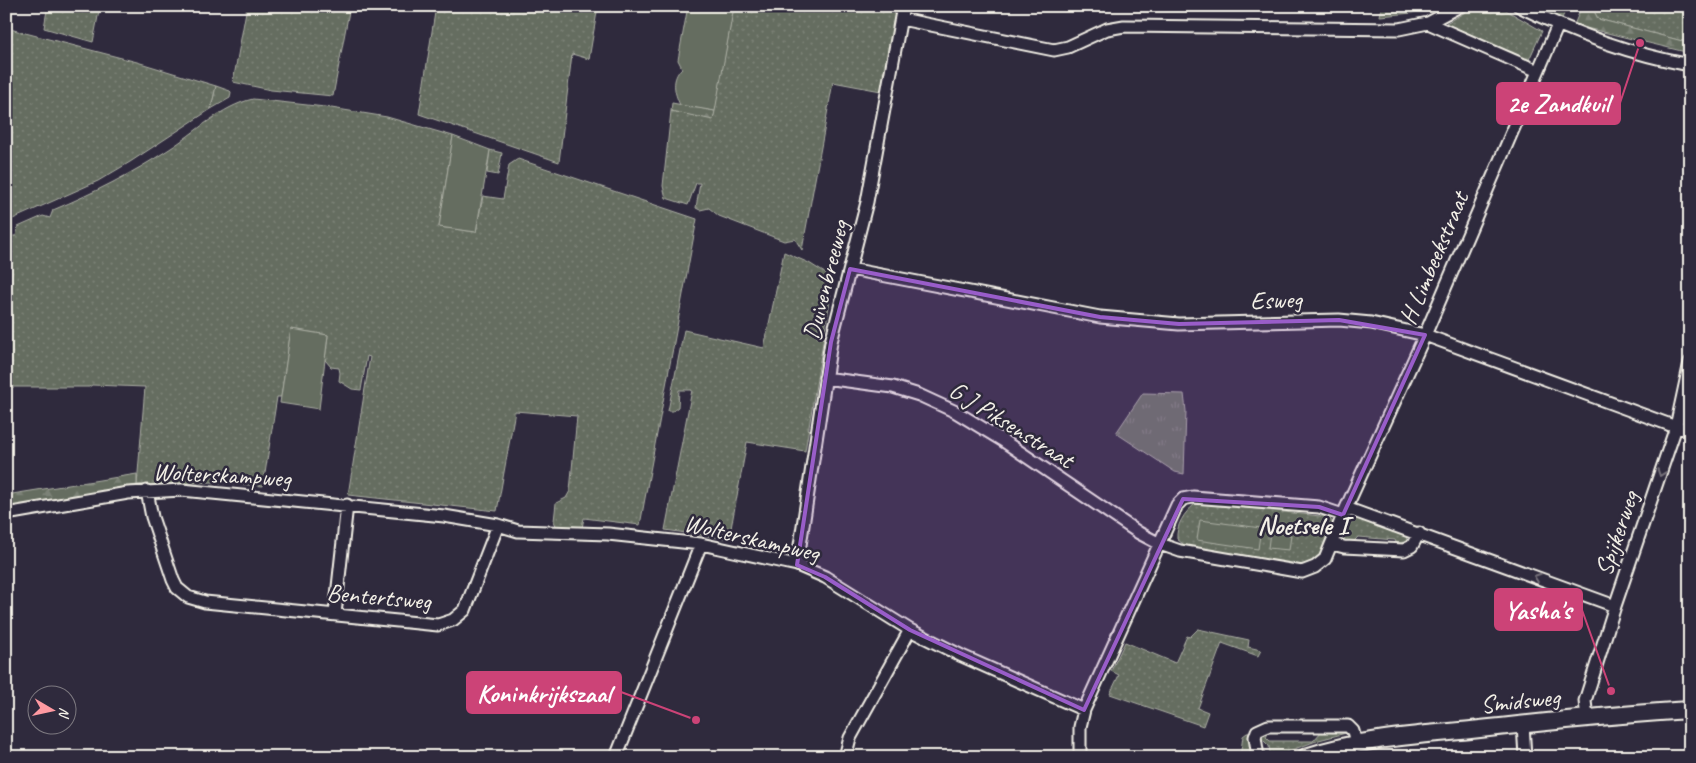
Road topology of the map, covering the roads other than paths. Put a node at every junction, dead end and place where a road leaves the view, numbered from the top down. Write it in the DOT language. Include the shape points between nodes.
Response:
graph roads {
  1 [pos="903,6"];
  2 [pos="1460,6"];
  3 [pos="1519,6"];
  4 [pos="901,19"];
  5 [pos="1428,23"];
  6 [pos="1558,25"];
  7 [pos="1690,65"];
  8 [pos="1538,71"];
  9 [pos="850,269"];
  10 [pos="1425,335"];
  11 [pos="1690,362"];
  12 [pos="825,378"];
  13 [pos="1676,427"];
  14 [pos="1690,430"];
  15 [pos="147,491"];
  16 [pos="347,506"];
  17 [pos="1345,511"];
  18 [pos="6,514"];
  19 [pos="498,525"];
  20 [pos="1419,533"];
  21 [pos="701,544"];
  22 [pos="1160,544"];
  23 [pos="1332,544"];
  24 [pos="797,565"];
  25 [pos="1615,606"];
  26 [pos="335,614"];
  27 [pos="910,630"];
  28 [pos="1084,710"];
  29 [pos="1690,710"];
  30 [pos="1587,718"];
  31 [pos="1523,724"];
  32 [pos="1356,743"];
  33 [pos="616,757"];
  34 [pos="845,757"];
  35 [pos="1080,757"];
  36 [pos="1258,757"];
  37 [pos="1306,757"];
  38 [pos="1525,757"];
  1 -- 4 [label="street, Duivenbreeweg"];
  2 -- 5 [label="street"];
  3 -- 6 [label="street"];
  4 -- 5 [label="street" via="1054,50 1107,29 1124,26 1399,29"];
  4 -- 9 [label="street, Duivenbreeweg" via="868,202"];
  5 -- 8 [label="street"];
  6 -- 7 [label="street" via="1583,36"];
  6 -- 8 [label="street, H Limbeekstraat"];
  8 -- 10 [label="street, H Limbeekstraat"];
  9 -- 10 [label="street, Esweg" via="1100,317 1179,324 1339,320 1371,323"];
  9 -- 12 [label="street, Duivenbreeweg"];
  10 -- 13 [label="street, Esweg"];
  10 -- 17 [label="street, H Limbeekstraat"];
  11 -- 13 [label="street, Spijkerweg"];
  12 -- 22 [label="street, G J Piksenstraat" via="893,387 956,412"];
  12 -- 24 [label="street, Duivenbreeweg"];
  13 -- 14 [label="street, Esweg"];
  13 -- 25 [label="street, Spijkerweg, one-way"];
  15 -- 16 [label="street, Wolterskampweg" via="182,490"];
  15 -- 18 [label="street, Wolterskampweg"];
  15 -- 26 [label="street, Bentertsweg" via="173,580 188,597 206,602"];
  16 -- 19 [label="street"];
  16 -- 26 [label="street"];
  17 -- 20 [label="street"];
  17 -- 22 [label="street" via="1183,499"];
  17 -- 23 [label="street, G J Piksenstraat"];
  19 -- 21 [label="street, Wolterskampweg" via="518,531 608,534"];
  19 -- 26 [label="street, Bentertsweg" via="465,610 453,620 438,625"];
  20 -- 23 [label="street" via="1412,546 1404,550"];
  25 -- 20 [label="street, one-way"];
  21 -- 24 [label="street, Wolterskampweg"];
  21 -- 33 [label="street"];
  22 -- 23 [label="street, G J Piksenstraat" via="1302,572 1324,559"];
  22 -- 28 [label="street"];
  24 -- 27 [label="street, Wolterskampweg" via="842,586"];
  25 -- 30 [label="street, Spijkerweg" via="1585,701"];
  27 -- 28 [label="street, Wolterskampweg"];
  27 -- 34 [label="street" via="850,738"];
  28 -- 35 [label="street" via="1080,727"];
  29 -- 30 [label="main road, Smidsweg"];
  30 -- 31 [label="main road, Smidsweg"];
  31 -- 32 [label="main road, Smidsweg"];
  31 -- 38 [label="street"];
  32 -- 36 [label="street" via="1348,726 1268,726 1257,731"];
  32 -- 37 [label="main road, Smidsweg"];
}
